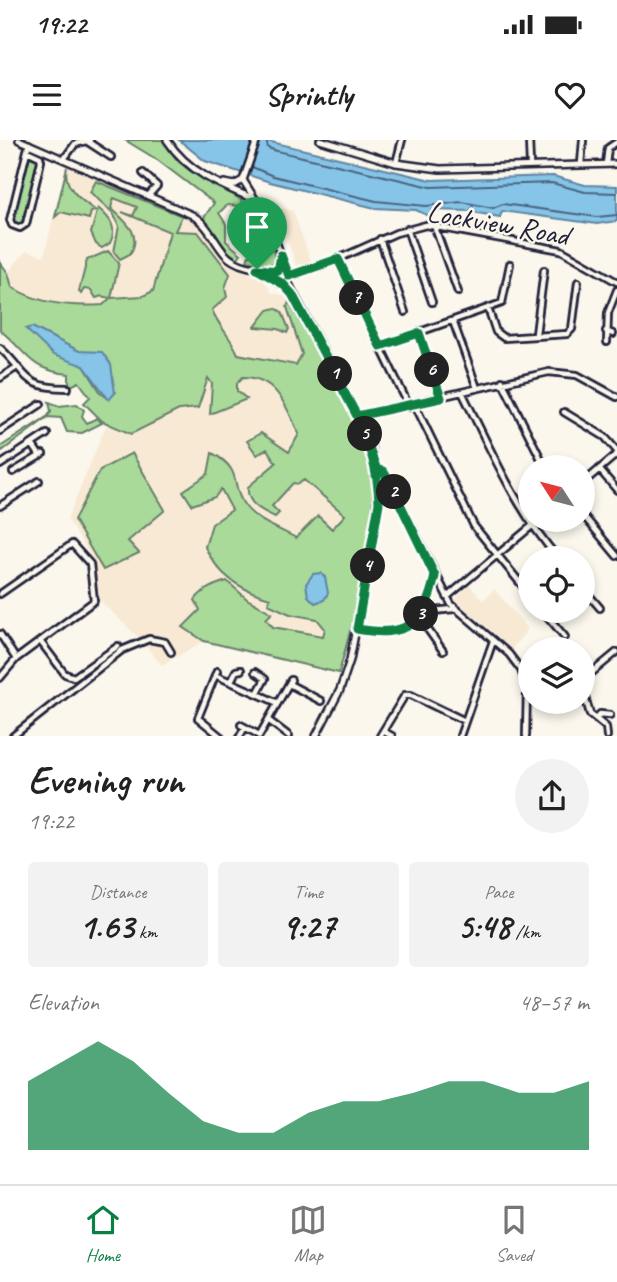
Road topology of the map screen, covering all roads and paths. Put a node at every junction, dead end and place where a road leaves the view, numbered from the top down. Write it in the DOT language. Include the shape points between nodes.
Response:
graph roads {
  1 [pos="19,140"];
  2 [pos="167,140"];
  3 [pos="257,140"];
  4 [pos="320,140"];
  5 [pos="402,140"];
  6 [pos="529,140"];
  7 [pos="583,140"];
  8 [pos="89,141"];
  9 [pos="31,142"];
  10 [pos="617,142"];
  11 [pos="27,151"];
  12 [pos="111,157"];
  13 [pos="64,159"];
  14 [pos="396,163"];
  15 [pos="581,164"];
  16 [pos="606,164"];
  17 [pos="617,164"];
  18 [pos="530,165"];
  19 [pos="143,173"];
  20 [pos="244,178"];
  21 [pos="211,179"];
  22 [pos="148,196"];
  23 [pos="252,198"];
  24 [pos="435,227"];
  25 [pos="407,229"];
  26 [pos="380,239"];
  27 [pos="281,255"];
  28 [pos="338,259"];
  29 [pos="510,264"];
  30 [pos="257,269"];
  31 [pos="544,270"];
  32 [pos="279,271"];
  33 [pos="287,278"];
  34 [pos="276,281"];
  35 [pos="578,282"];
  36 [pos="617,282"];
  37 [pos="617,290"];
  38 [pos="457,292"];
  39 [pos="432,302"];
  40 [pos="488,308"];
  41 [pos="405,312"];
  42 [pos="453,321"];
  43 [pos="606,331"];
  44 [pos="419,333"];
  45 [pos="536,334"];
  46 [pos="613,334"];
  47 [pos="607,342"];
  48 [pos="380,346"];
  49 [pos="0,348"];
  50 [pos="17,368"];
  51 [pos="0,378"];
  52 [pos="502,382"];
  53 [pos="68,388"];
  54 [pos="477,388"];
  55 [pos="462,392"];
  56 [pos="617,397"];
  57 [pos="441,398"];
  58 [pos="41,404"];
  59 [pos="412,405"];
  60 [pos="564,412"];
  61 [pos="357,416"];
  62 [pos="0,430"];
  63 [pos="47,434"];
  64 [pos="32,444"];
  65 [pos="617,453"];
  66 [pos="539,455"];
  67 [pos="0,465"];
  68 [pos="599,469"];
  69 [pos="377,470"];
  70 [pos="13,472"];
  71 [pos="595,472"];
  72 [pos="39,481"];
  73 [pos="617,490"];
  74 [pos="518,502"];
  75 [pos="0,506"];
  76 [pos="595,529"];
  77 [pos="525,532"];
  78 [pos="535,532"];
  79 [pos="548,546"];
  80 [pos="497,555"];
  81 [pos="617,556"];
  82 [pos="435,576"];
  83 [pos="518,580"];
  84 [pos="0,594"];
  85 [pos="447,597"];
  86 [pos="595,602"];
  87 [pos="600,608"];
  88 [pos="455,609"];
  89 [pos="421,614"];
  90 [pos="553,623"];
  91 [pos="357,629"];
  92 [pos="0,634"];
  93 [pos="565,637"];
  94 [pos="40,641"];
  95 [pos="493,641"];
  96 [pos="118,646"];
  97 [pos="443,651"];
  98 [pos="171,652"];
  99 [pos="617,652"];
  100 [pos="16,659"];
  101 [pos="241,670"];
  102 [pos="595,670"];
  103 [pos="255,672"];
  104 [pos="0,678"];
  105 [pos="230,681"];
  106 [pos="258,692"];
  107 [pos="321,701"];
  108 [pos="278,703"];
  109 [pos="590,714"];
  110 [pos="610,715"];
  111 [pos="596,719"];
  112 [pos="268,720"];
  113 [pos="465,721"];
  114 [pos="382,734"];
  115 [pos="13,736"];
  116 [pos="220,736"];
  117 [pos="240,736"];
  118 [pos="259,736"];
  119 [pos="289,736"];
  120 [pos="316,736"];
  121 [pos="392,736"];
  122 [pos="460,736"];
  123 [pos="526,736"];
  124 [pos="607,736"];
  1 -- 9 [label="street"];
  2 -- 21 [label="street" via="186,162"];
  3 -- 20 [label="street"];
  4 -- 14 [label="street"];
  5 -- 14 [label="street"];
  6 -- 18 [label="street"];
  7 -- 15 [label="street"];
  8 -- 12 [label="street"];
  8 -- 13 [label="street" via="75,144"];
  9 -- 11 [label="street"];
  9 -- 13 [label="street"];
  10 -- 16 [label="street" via="608,148"];
  11 -- 11 [label="street" via="41,160 26,224 20,228 10,220"];
  13 -- 22 [label="street"];
  14 -- 18 [label="street" via="440,169"];
  15 -- 16 [label="street"];
  15 -- 18 [label="street"];
  16 -- 17 [label="street"];
  19 -- 22 [label="street" via="157,186"];
  20 -- 21 [label="street" via="234,184"];
  20 -- 23 [label="street"];
  21 -- 23 [label="street"];
  22 -- 30 [label="street" via="197,218 230,259"];
  23 -- 27 [label="street" via="269,222"];
  24 -- 25 [label="street, Lockview Road"];
  24 -- 36 [label="street, Lockview Road" via="561,250"];
  24 -- 38 [label="street"];
  25 -- 26 [label="street, Lockview Road"];
  25 -- 39 [label="street"];
  26 -- 28 [label="street, Lockview Road"];
  26 -- 41 [label="street"];
  27 -- 32 [label="street"];
  27 -- 33 [label="street"];
  28 -- 33 [label="street, Lockview Road"];
  28 -- 48 [label="street"];
  29 -- 40 [label="street" via="504,300"];
  30 -- 32 [label="street"];
  30 -- 34 [label="street"];
  31 -- 45 [label="street"];
  32 -- 33 [label="street"];
  32 -- 34 [label="street"];
  33 -- 34 [label="street"];
  33 -- 61 [label="street"];
  35 -- 45 [label="street" via="571,332"];
  37 -- 43 [label="street"];
  40 -- 42 [label="street"];
  40 -- 45 [label="street" via="502,337"];
  42 -- 44 [label="street"];
  42 -- 54 [label="street"];
  43 -- 46 [label="street"];
  43 -- 47 [label="street"];
  44 -- 48 [label="street"];
  44 -- 57 [label="street"];
  48 -- 59 [label="street"];
  49 -- 50 [label="street"];
  50 -- 51 [label="street"];
  50 -- 53 [label="street" via="40,387"];
  52 -- 54 [label="street"];
  52 -- 56 [label="street" via="549,372 570,373"];
  52 -- 66 [label="street"];
  54 -- 55 [label="street"];
  55 -- 57 [label="street"];
  55 -- 74 [label="street"];
  57 -- 59 [label="street"];
  58 -- 62 [label="street"];
  59 -- 61 [label="street"];
  59 -- 80 [label="street" via="474,526"];
  60 -- 65 [label="street" via="605,437"];
  61 -- 69 [label="street"];
  63 -- 64 [label="street"];
  64 -- 67 [label="street"];
  64 -- 70 [label="street" via="42,455"];
  65 -- 68 [label="street"];
  68 -- 71 [label="street"];
  68 -- 73 [label="street"];
  69 -- 82 [label="street" via="388,479"];
  69 -- 91 [label="street" via="378,510"];
  72 -- 75 [label="street"];
  76 -- 81 [label="street"];
  77 -- 80 [label="street"];
  78 -- 79 [label="street"];
  80 -- 83 [label="street"];
  80 -- 85 [label="street"];
  82 -- 85 [label="street"];
  82 -- 89 [label="street"];
  84 -- 94 [label="street" via="69,545 76,546 90,564 94,601"];
  85 -- 88 [label="street"];
  86 -- 87 [label="street"];
  88 -- 89 [label="street"];
  88 -- 95 [label="street"];
  89 -- 91 [label="street" via="408,628 393,633"];
  89 -- 97 [label="street"];
  90 -- 93 [label="street"];
  91 -- 120 [label="street" via="345,677"];
  92 -- 100 [label="street"];
  94 -- 96 [label="street" via="71,677"];
  94 -- 100 [label="street"];
  95 -- 113 [label="street"];
  95 -- 123 [label="street" via="524,676"];
  98 -- 115 [label="street" via="165,642 155,639 131,645"];
  99 -- 102 [label="street"];
  100 -- 104 [label="street"];
  101 -- 105 [label="street"];
  103 -- 106 [label="street" via="265,679"];
  105 -- 106 [label="street"];
  105 -- 116 [label="street" via="216,673 198,718"];
  106 -- 108 [label="street"];
  107 -- 108 [label="street" via="290,682"];
  108 -- 112 [label="street"];
  109 -- 111 [label="street"];
  110 -- 111 [label="street" via="600,714"];
  111 -- 124 [label="street" via="606,727"];
  112 -- 118 [label="street"];
  112 -- 119 [label="street"];
  113 -- 114 [label="street" via="404,695"];
  113 -- 122 [label="street"];
  114 -- 121 [label="street"];
  117 -- 118 [label="street" via="243,726"];
}
